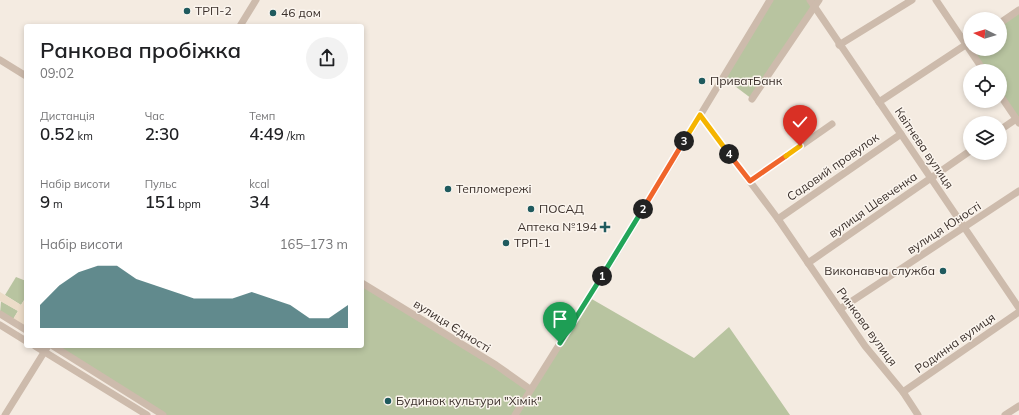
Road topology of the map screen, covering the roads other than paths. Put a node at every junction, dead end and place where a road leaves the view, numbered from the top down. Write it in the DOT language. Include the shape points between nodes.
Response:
graph roads {
  1 [pos="256,0"];
  2 [pos="770,0"];
  3 [pos="810,0"];
  4 [pos="819,0"];
  5 [pos="912,0"];
  6 [pos="936,0"];
  7 [pos="815,6"];
  8 [pos="1019,10"];
  9 [pos="1007,18"];
  10 [pos="241,24"];
  11 [pos="963,36"];
  12 [pos="839,45"];
  13 [pos="963,46"];
  14 [pos="0,60"];
  15 [pos="24,75"];
  16 [pos="752,99"];
  17 [pos="879,102"];
  18 [pos="1007,105"];
  19 [pos="700,115"];
  20 [pos="1018,121"];
  21 [pos="832,124"];
  22 [pos="1007,126"];
  23 [pos="901,134"];
  24 [pos="963,156"];
  25 [pos="931,178"];
  26 [pos="750,181"];
  27 [pos="1019,191"];
  28 [pos="778,219"];
  29 [pos="965,228"];
  30 [pos="808,263"];
  31 [pos="364,284"];
  32 [pos="1019,308"];
  33 [pos="840,309"];
  34 [pos="1019,312"];
  35 [pos="0,314"];
  36 [pos="0,324"];
  37 [pos="24,329"];
  38 [pos="24,340"];
  39 [pos="56,348"];
  40 [pos="47,349"];
  41 [pos="530,389"];
  42 [pos="903,392"];
  43 [pos="1019,406"];
  44 [pos="5,415"];
  45 [pos="147,415"];
  46 [pos="163,415"];
  47 [pos="515,415"];
  48 [pos="918,415"];
  49 [pos="1004,415"];
  1 -- 10 [label="street"];
  2 -- 19 [label="street"];
  3 -- 7 [label="street, Квітнева вулиця"];
  4 -- 7 [label="street"];
  5 -- 12 [label="street"];
  6 -- 11 [label="street"];
  7 -- 12 [label="street, Квітнева вулиця"];
  7 -- 16 [label="street"];
  8 -- 9 [label="street"];
  12 -- 17 [label="street, Квітнева вулиця"];
  13 -- 17 [label="street"];
  14 -- 15 [label="street"];
  17 -- 23 [label="street, Квітнева вулиця"];
  18 -- 20 [label="street"];
  19 -- 26 [label="street, Ринкова вулиця"];
  19 -- 41 [label="street"];
  20 -- 22 [label="street"];
  21 -- 26 [label="street"];
  23 -- 25 [label="street, Квітнева вулиця"];
  23 -- 28 [label="street, Садовий провулок"];
  24 -- 25 [label="street, вулиця Шевченка"];
  25 -- 29 [label="street, Квітнева вулиця"];
  25 -- 30 [label="street, вулиця Шевченка"];
  26 -- 28 [label="street, Ринкова вулиця"];
  27 -- 29 [label="street, вулиця Юності"];
  28 -- 30 [label="street, Ринкова вулиця"];
  29 -- 32 [label="street, Квітнева вулиця"];
  29 -- 33 [label="street, вулиця Юності"];
  30 -- 33 [label="street, Ринкова вулиця"];
  31 -- 41 [label="street, вулиця Єдності"];
  33 -- 42 [label="street, Ринкова вулиця" via="865,346"];
  34 -- 42 [label="street, Родинна вулиця"];
  35 -- 37 [label="street"];
  36 -- 38 [label="street"];
  39 -- 46 [label="street"];
  40 -- 44 [label="street"];
  40 -- 45 [label="street"];
  41 -- 47 [label="street"];
  42 -- 48 [label="street, Ринкова вулиця"];
  43 -- 49 [label="street"];
}
